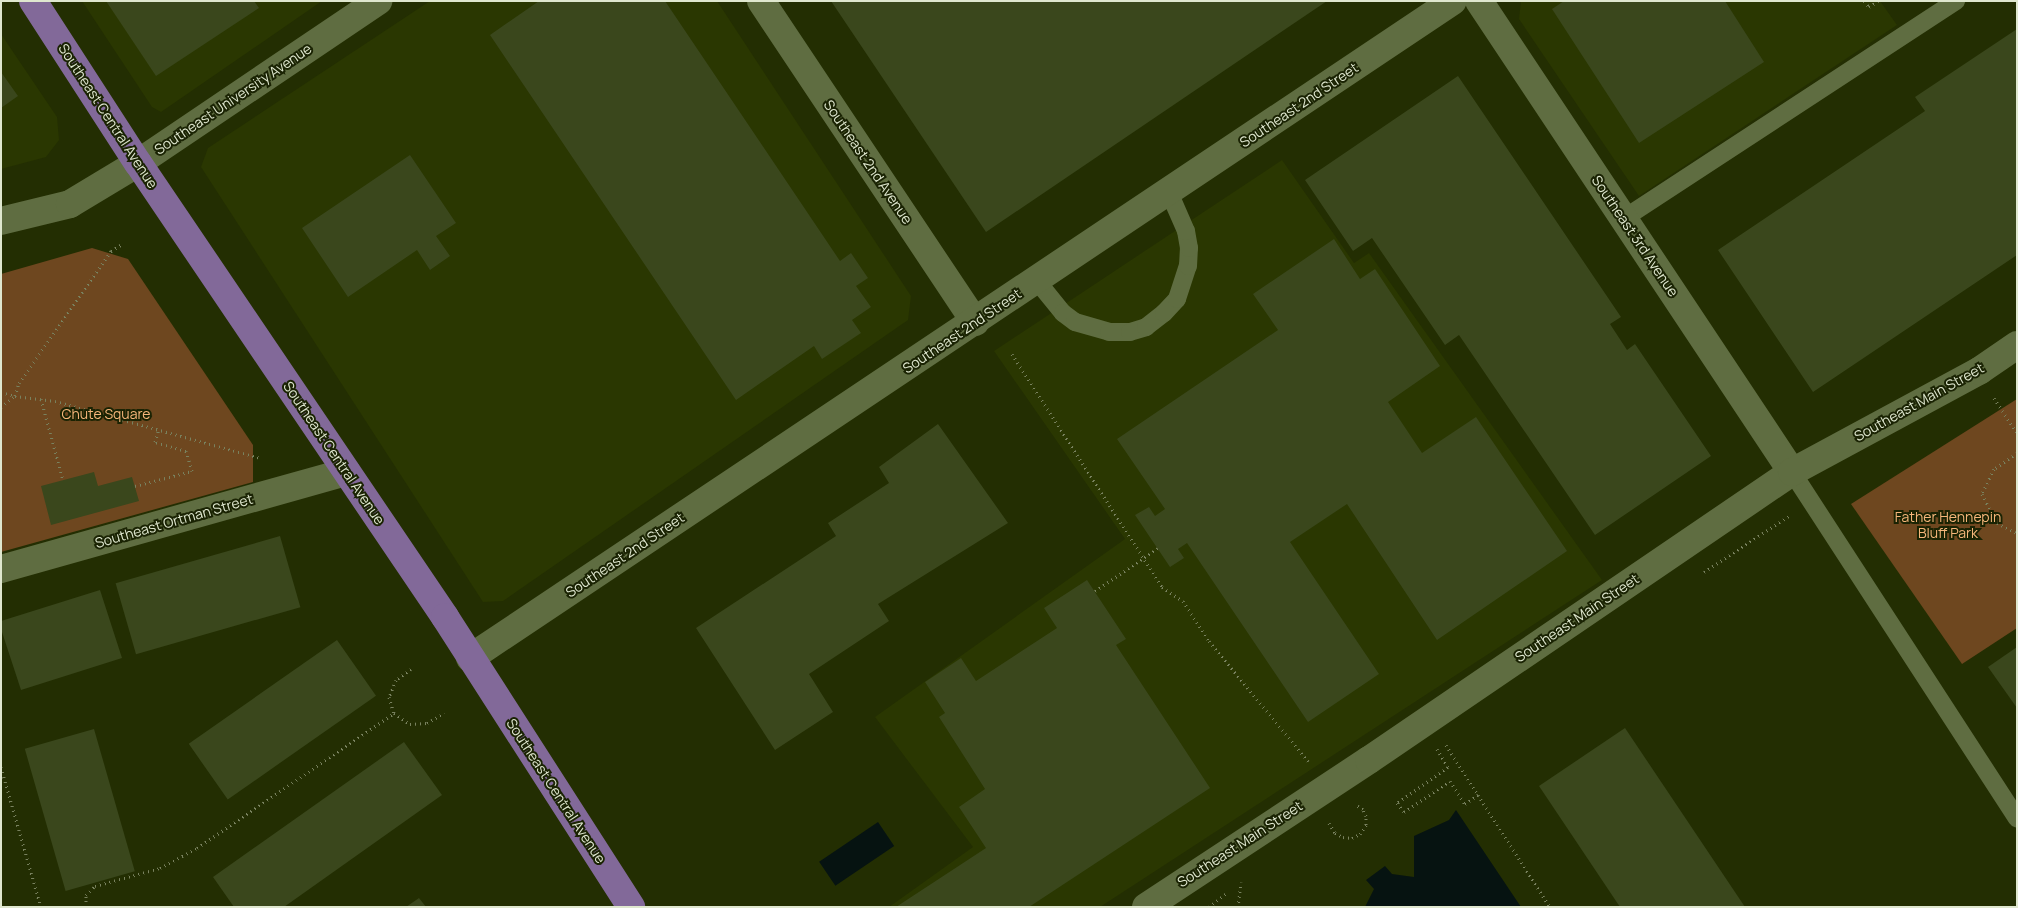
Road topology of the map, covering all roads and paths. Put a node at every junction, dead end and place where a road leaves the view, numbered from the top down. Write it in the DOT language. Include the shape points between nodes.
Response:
graph roads {
  1 [pos="33,1"];
  2 [pos="378,1"];
  3 [pos="761,1"];
  4 [pos="1453,1"];
  5 [pos="1479,1"];
  6 [pos="1864,1"];
  7 [pos="1878,1"];
  8 [pos="1956,1"];
  9 [pos="138,162"];
  10 [pos="1169,192"];
  11 [pos="1623,219"];
  12 [pos="1,221"];
  13 [pos="122,244"];
  14 [pos="1038,281"];
  15 [pos="975,322"];
  16 [pos="2017,346"];
  17 [pos="1012,354"];
  18 [pos="1,392"];
  19 [pos="1993,395"];
  20 [pos="16,396"];
  21 [pos="41,400"];
  22 [pos="1,407"];
  23 [pos="158,429"];
  24 [pos="2017,433"];
  25 [pos="2017,453"];
  26 [pos="260,458"];
  27 [pos="347,472"];
  28 [pos="1792,472"];
  29 [pos="63,480"];
  30 [pos="135,486"];
  31 [pos="2017,534"];
  32 [pos="1158,548"];
  33 [pos="1,569"];
  34 [pos="1095,591"];
  35 [pos="470,658"];
  36 [pos="411,669"];
  37 [pos="394,713"];
  38 [pos="444,713"];
  39 [pos="1443,741"];
  40 [pos="1434,745"];
  41 [pos="1308,761"];
  42 [pos="1,767"];
  43 [pos="1478,795"];
  44 [pos="1351,802"];
  45 [pos="1327,817"];
  46 [pos="2017,818"];
  47 [pos="1241,882"];
  48 [pos="41,907"];
  49 [pos="86,907"];
  50 [pos="630,907"];
  51 [pos="1146,907"];
  52 [pos="1238,907"];
  53 [pos="1550,907"];
  1 -- 9 [label="main road, Southeast Central Avenue"];
  2 -- 9 [label="street, Southeast University Avenue"];
  3 -- 15 [label="street, Southeast 2nd Avenue"];
  4 -- 10 [label="street, Southeast 2nd Street"];
  5 -- 11 [label="street, Southeast 3rd Avenue"];
  6 -- 7 [label="path" via="1869,7"];
  8 -- 11 [label="lane"];
  9 -- 12 [label="street, Southeast University Avenue" via="70,204"];
  9 -- 27 [label="main road, Southeast Central Avenue"];
  10 -- 14 [label="street, Southeast 2nd Street"];
  10 -- 14 [label="lane" via="1186,231 1188,266 1177,299 1146,327 1130,332 1109,332 1075,322 1063,313"];
  11 -- 28 [label="street, Southeast 3rd Avenue"];
  13 -- 20 [label="path" via="111,251 20,383"];
  14 -- 15 [label="street, Southeast 2nd Street"];
  15 -- 35 [label="street, Southeast 2nd Street"];
  16 -- 28 [label="street, Southeast Main Street" via="1979,371"];
  17 -- 41 [label="path" via="1162,587 1183,601 1209,641"];
  18 -- 20 [label="path"];
  19 -- 24 [label="path"];
  20 -- 21 [label="path"];
  20 -- 22 [label="path"];
  21 -- 23 [label="path"];
  21 -- 29 [label="path"];
  23 -- 26 [label="path"];
  23 -- 30 [label="path" via="155,442 186,451 192,471"];
  25 -- 31 [label="path" via="1994,469 1982,494 1997,523"];
  27 -- 33 [label="street, Southeast Ortman Street"];
  27 -- 35 [label="main road, Southeast Central Avenue"];
  28 -- 46 [label="lane"];
  28 -- 51 [label="street, Southeast Main Street" via="1369,760"];
  32 -- 34 [label="path"];
  35 -- 50 [label="main road, Southeast Central Avenue"];
  36 -- 37 [label="path" via="396,680 389,697"];
  37 -- 38 [label="path" via="410,724 427,723"];
  37 -- 49 [label="path" via="197,848 160,868 95,886 86,895"];
  39 -- 43 [label="path"];
  40 -- 43 [label="path" via="1448,767 1397,802 1404,812 1450,781 1465,804"];
  42 -- 48 [label="path"];
  43 -- 53 [label="path"];
  44 -- 45 [label="path" via="1366,816 1366,825 1360,834 1352,838 1335,833"];
  47 -- 52 [label="path"];
}
